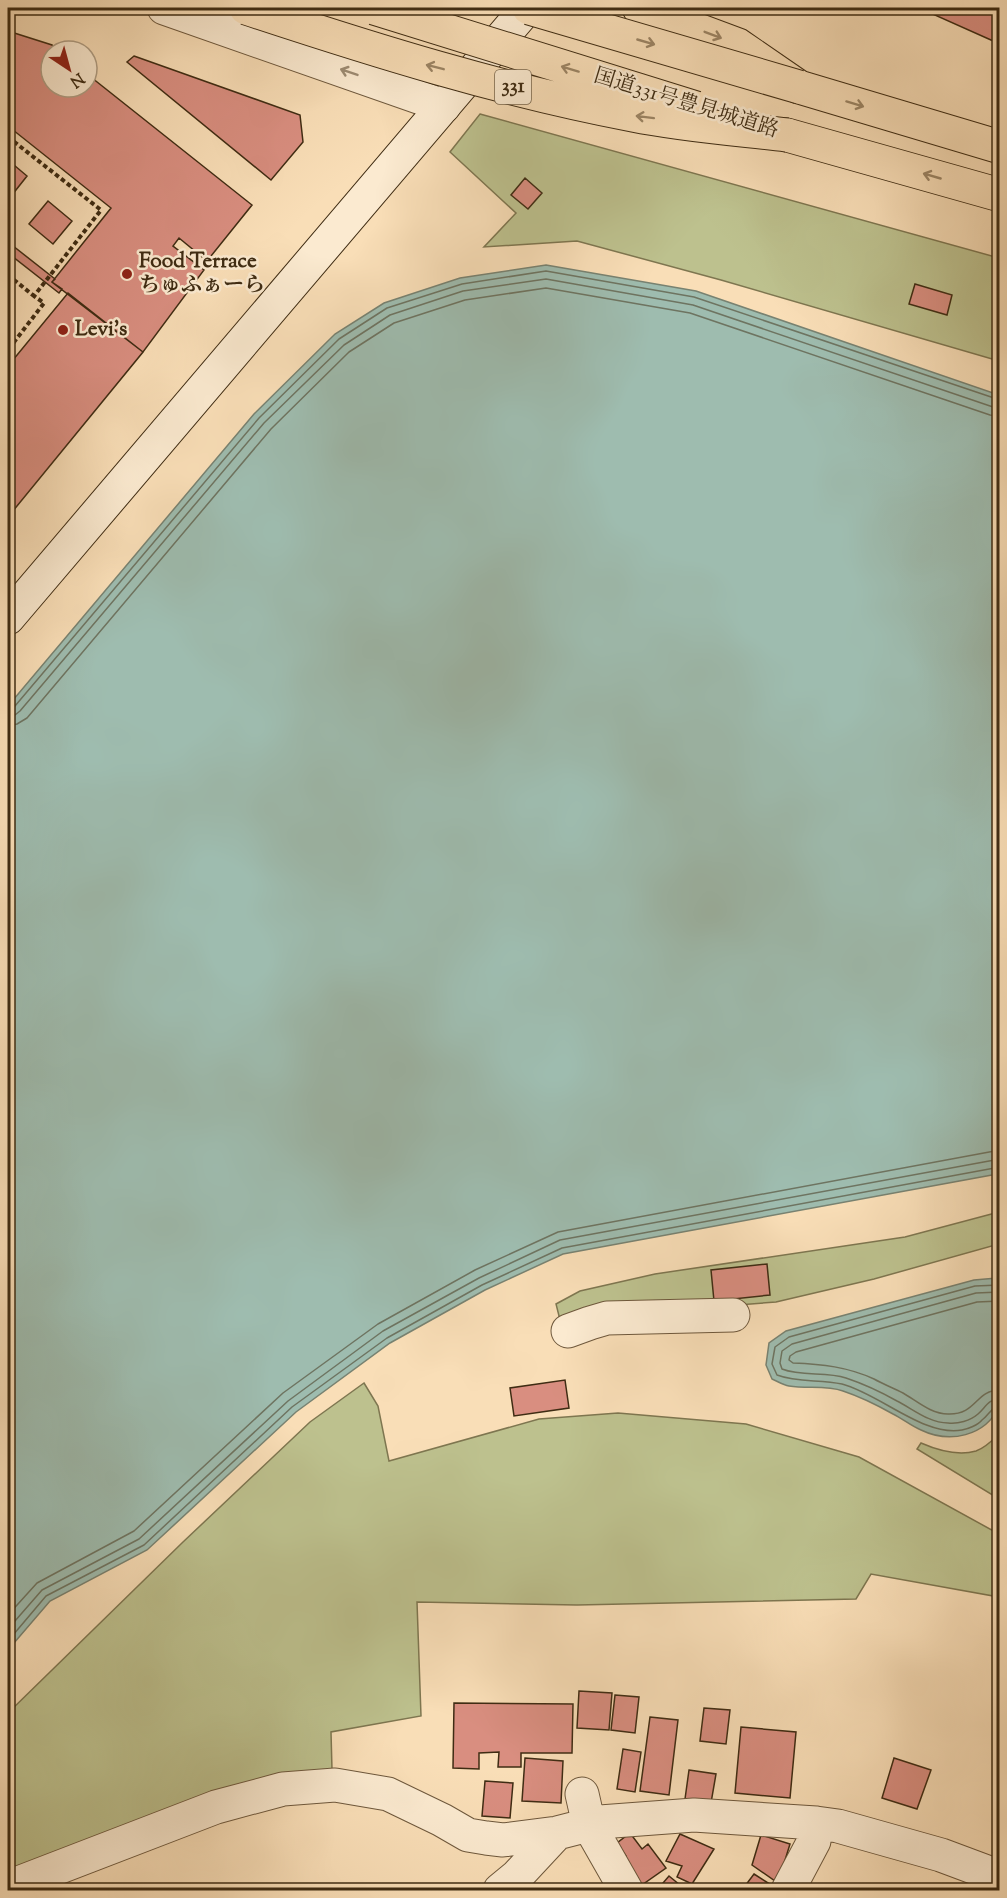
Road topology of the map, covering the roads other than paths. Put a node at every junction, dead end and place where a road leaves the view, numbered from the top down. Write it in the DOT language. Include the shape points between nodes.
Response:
graph roads {
  1 [pos="164,8"];
  2 [pos="246,8"];
  3 [pos="374,8"];
  4 [pos="528,8"];
  5 [pos="639,8"];
  6 [pos="799,87"];
  7 [pos="444,106"];
  8 [pos="787,135"];
  9 [pos="999,147"];
  10 [pos="999,195"];
  11 [pos="8,618"];
  12 [pos="733,1315"];
  13 [pos="568,1331"];
  14 [pos="586,1810"];
  15 [pos="816,1823"];
  16 [pos="557,1833"];
  17 [pos="999,1877"];
  18 [pos="8,1887"];
  19 [pos="500,1890"];
  20 [pos="626,1890"];
  21 [pos="788,1890"];
  7 -- 1 [label="street, one-way"];
  8 -- 2 [label="highway, 331, one-way, bridge" via="634,116 546,96 421,64"];
  8 -- 3 [label="highway, 国道331号豊見城道路 / 331, one-way, bridge"];
  4 -- 6 [label="highway, one-way, bridge"];
  4 -- 7 [label="street"];
  5 -- 6 [label="highway, one-way" via="738,45"];
  6 -- 9 [label="highway, one-way"];
  7 -- 11 [label="street"];
  10 -- 8 [label="highway, 国道331号豊見城道路 / 331, one-way"];
  12 -- 13 [label="street" via="607,1318"];
  14 -- 15 [label="street" via="600,1822 694,1815"];
  14 -- 16 [label="street"];
  14 -- 20 [label="street"];
  15 -- 17 [label="street" via="941,1855"];
  15 -- 21 [label="street" via="814,1841"];
  16 -- 18 [label="street" via="503,1840 486,1838 468,1834 388,1794 335,1785 282,1789 216,1807"];
  16 -- 19 [label="street"];
}
